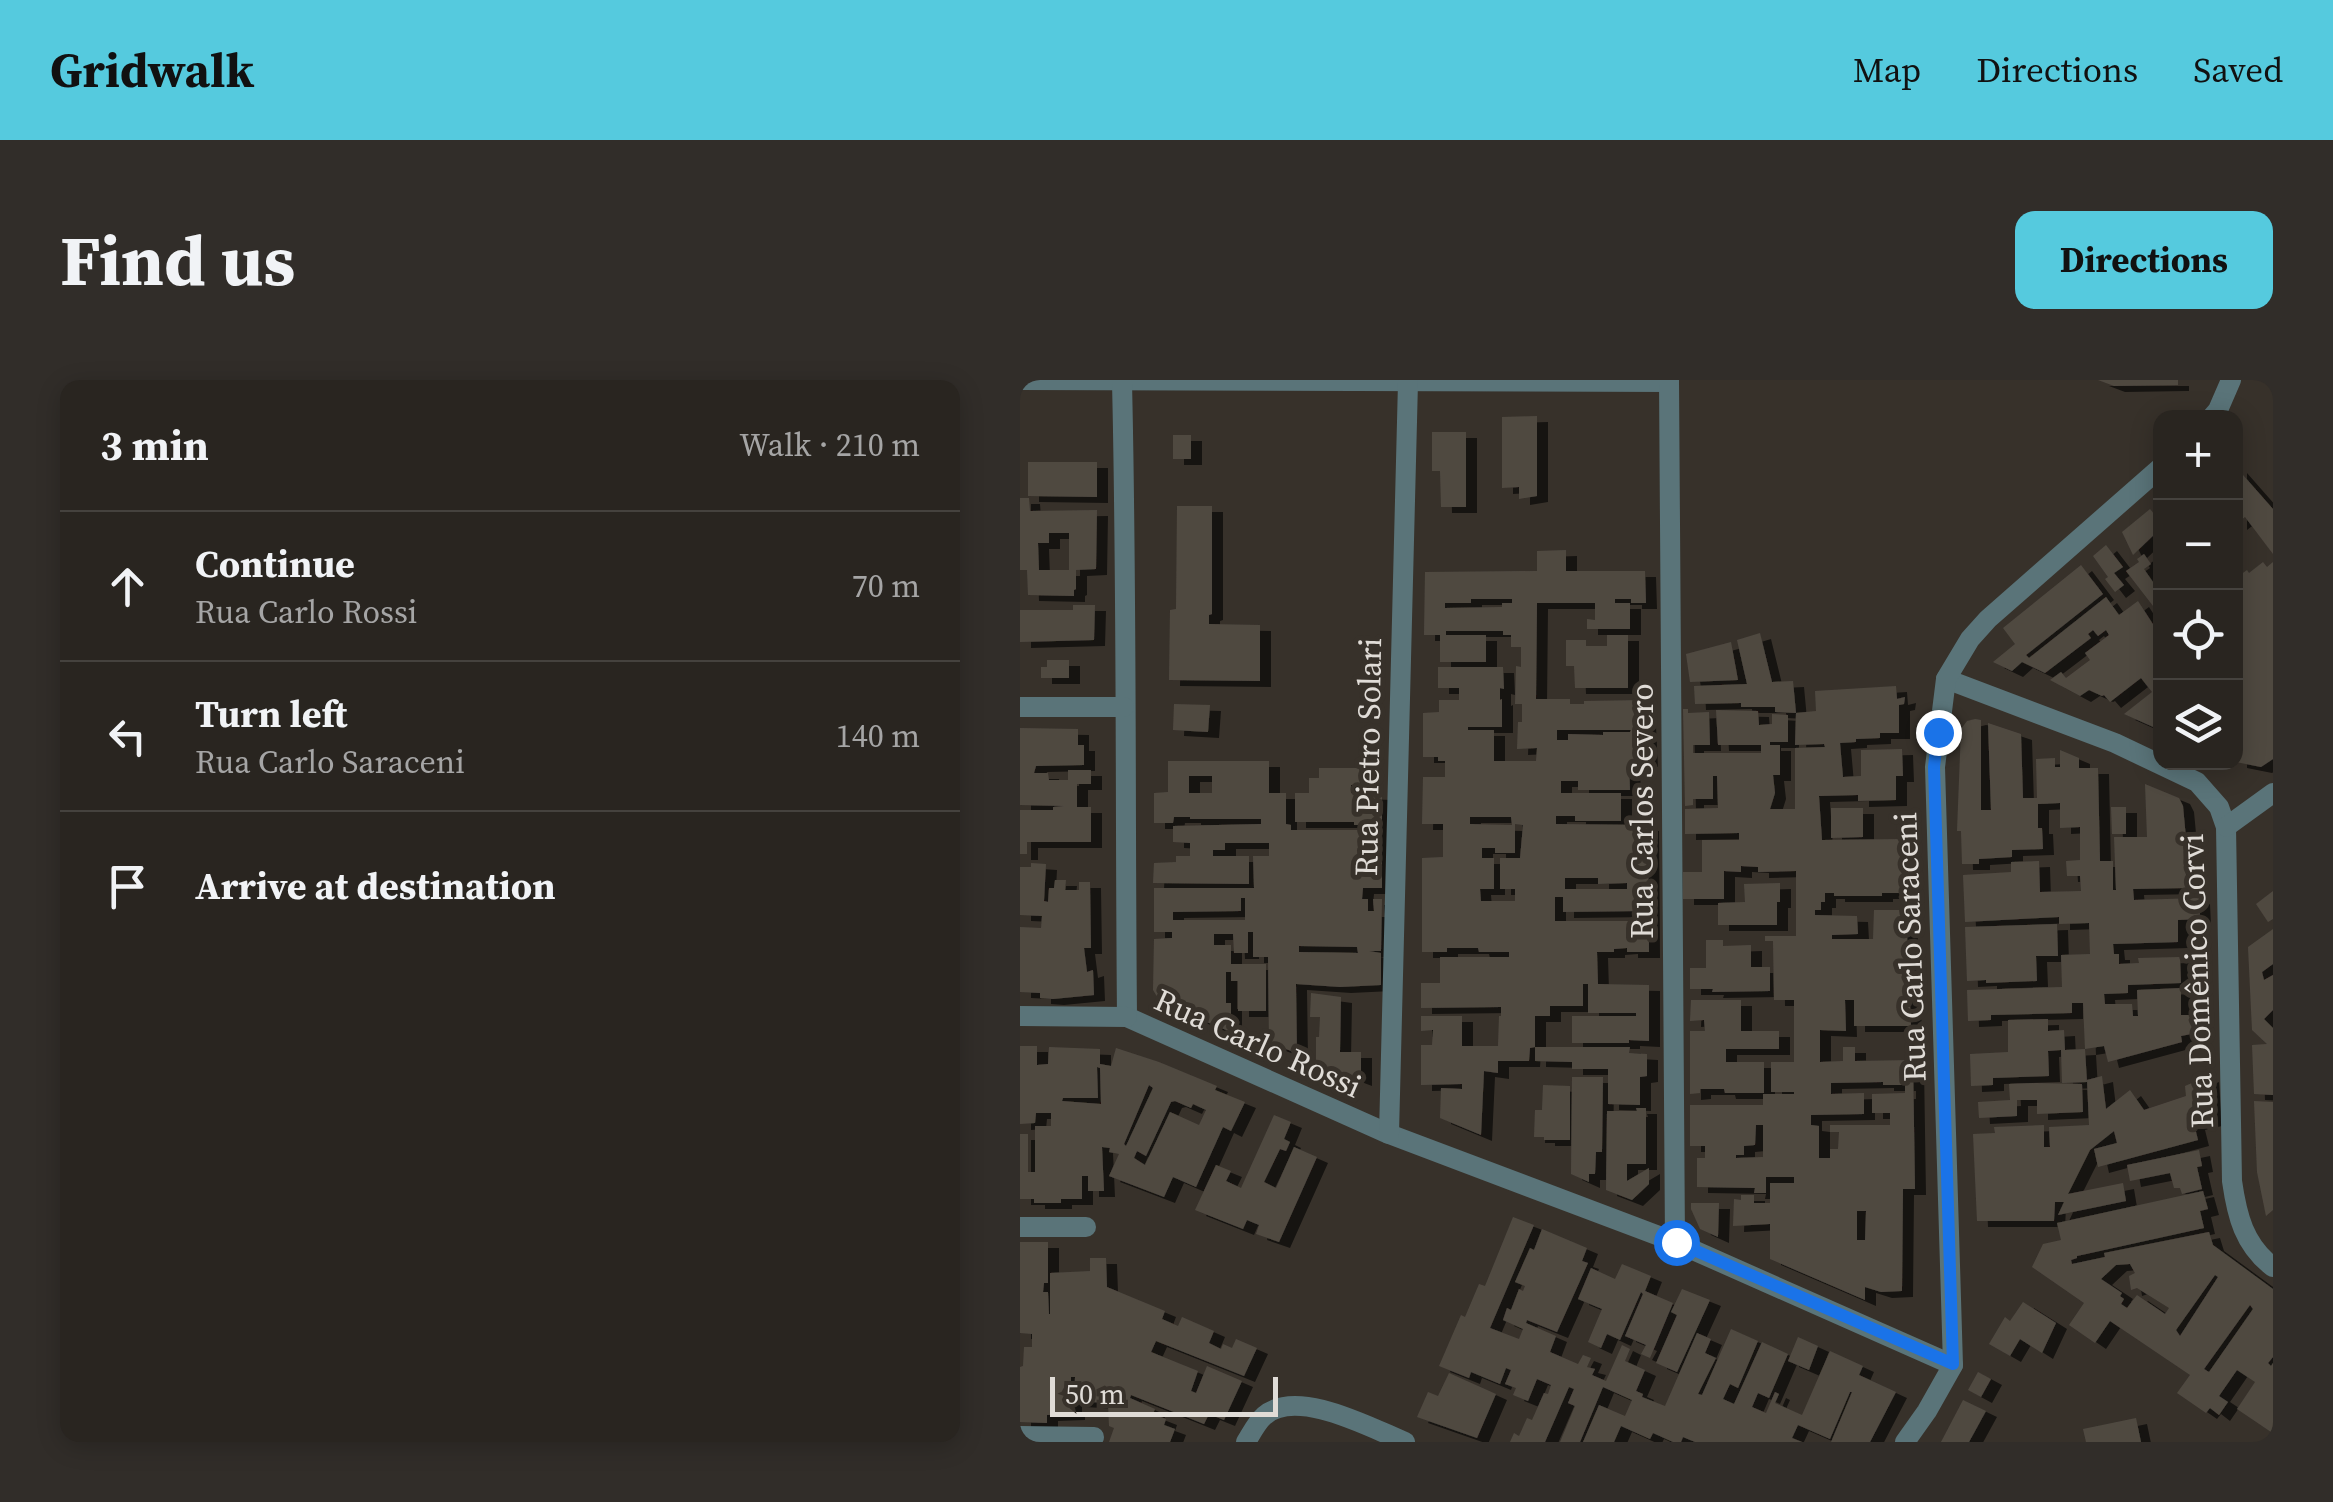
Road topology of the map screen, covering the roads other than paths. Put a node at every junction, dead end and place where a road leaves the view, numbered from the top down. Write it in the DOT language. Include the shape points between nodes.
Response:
graph roads {
  1 [pos="1020,380"];
  2 [pos="2231,380"];
  3 [pos="1669,381"];
  4 [pos="1122,382"];
  5 [pos="1408,382"];
  6 [pos="2218,410"];
  7 [pos="2153,474"];
  8 [pos="1946,679"];
  9 [pos="1124,706"];
  10 [pos="1020,707"];
  11 [pos="2273,793"];
  12 [pos="2226,827"];
  13 [pos="1020,1016"];
  14 [pos="1126,1017"];
  15 [pos="1390,1134"];
  16 [pos="1020,1227"];
  17 [pos="1086,1227"];
  18 [pos="1676,1242"];
  19 [pos="2273,1267"];
  20 [pos="1953,1364"];
  21 [pos="1020,1436"];
  22 [pos="1094,1437"];
  23 [pos="1246,1442"];
  24 [pos="1405,1442"];
  25 [pos="1905,1442"];
  1 -- 4 [label="street"];
  2 -- 6 [label="street"];
  3 -- 5 [label="street"];
  3 -- 18 [label="street, Rua Carlos Severo"];
  4 -- 5 [label="street"];
  4 -- 9 [label="street, Rua Carlo Rossi"];
  5 -- 15 [label="street, Rua Pietro Solari"];
  7 -- 8 [label="street, Rua Carlo Saraceni" via="1988,618"];
  8 -- 12 [label="street, Rua Domênico Corvi" via="2197,782"];
  8 -- 20 [label="street, Rua Carlo Saraceni" via="1934,767"];
  9 -- 10 [label="street"];
  9 -- 14 [label="street, Rua Carlo Rossi"];
  11 -- 12 [label="street"];
  12 -- 19 [label="street, Rua Domênico Corvi" via="2232,1182 2247,1240"];
  13 -- 14 [label="street"];
  14 -- 15 [label="street, Rua Carlo Rossi"];
  15 -- 18 [label="street, Rua Carlo Rossi"];
  16 -- 17 [label="street"];
  18 -- 20 [label="street, Rua Carlo Rossi"];
  20 -- 25 [label="street"];
  21 -- 22 [label="street"];
  23 -- 24 [label="street" via="1264,1415 1300,1406"];
}
